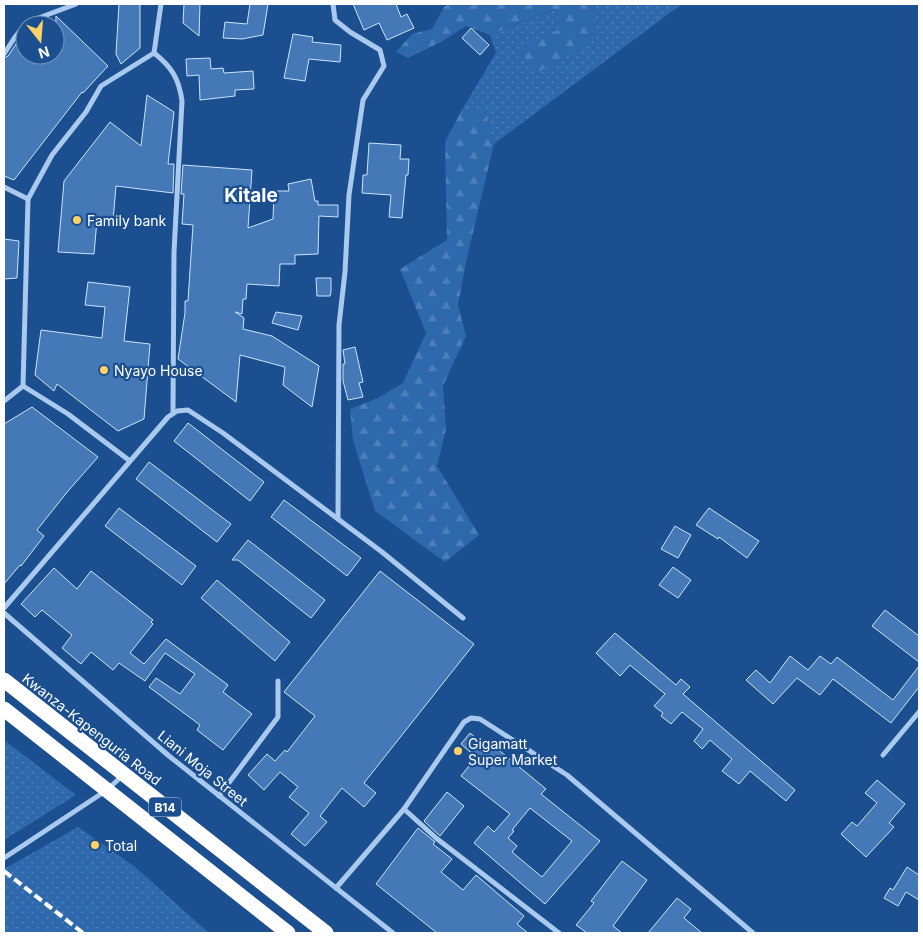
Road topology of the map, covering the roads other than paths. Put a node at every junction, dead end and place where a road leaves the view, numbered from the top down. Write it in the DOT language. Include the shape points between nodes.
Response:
graph roads {
  1 [pos="76,4"];
  2 [pos="161,4"];
  3 [pos="333,4"];
  4 [pos="47,15"];
  5 [pos="15,37"];
  6 [pos="154,53"];
  7 [pos="4,54"];
  8 [pos="4,187"];
  9 [pos="28,199"];
  10 [pos="23,386"];
  11 [pos="4,401"];
  12 [pos="173,413"];
  13 [pos="130,461"];
  14 [pos="338,520"];
  15 [pos="4,608"];
  16 [pos="4,613"];
  17 [pos="463,618"];
  18 [pos="4,680"];
  19 [pos="278,681"];
  20 [pos="4,709"];
  21 [pos="919,712"];
  22 [pos="882,755"];
  23 [pos="124,774"];
  24 [pos="108,790"];
  25 [pos="219,796"];
  26 [pos="404,809"];
  27 [pos="4,858"];
  28 [pos="336,888"];
  29 [pos="288,933"];
  30 [pos="326,933"];
  31 [pos="393,933"];
  32 [pos="559,933"];
  33 [pos="753,933"];
  1 -- 4 [label="street"];
  2 -- 6 [label="street"];
  3 -- 14 [label="street" via="335,20 380,50 384,66 363,100 350,194 339,324"];
  5 -- 7 [label="street"];
  6 -- 9 [label="street" via="101,86 86,112 52,155"];
  6 -- 12 [label="street" via="173,72 180,86 182,101 174,252"];
  8 -- 9 [label="street"];
  9 -- 10 [label="street"];
  10 -- 11 [label="street"];
  10 -- 13 [label="street" via="68,414"];
  12 -- 13 [label="street"];
  12 -- 14 [label="street" via="188,410"];
  13 -- 15 [label="street"];
  14 -- 17 [label="street"];
  16 -- 25 [label="street, Liani Moja Street" via="168,756"];
  18 -- 23 [label="highway, Kwanza-Kapenguria Road / B14"];
  19 -- 25 [label="street" via="278,717"];
  20 -- 24 [label="highway, B14"];
  21 -- 22 [label="street"];
  23 -- 24 [label="street"];
  23 -- 30 [label="highway, Kwanza-Kapenguria Road / B14"];
  24 -- 27 [label="street"];
  24 -- 29 [label="highway, B14"];
  25 -- 28 [label="street, Liani Moja Street"];
  26 -- 28 [label="street"];
  26 -- 32 [label="street" via="436,838"];
  26 -- 33 [label="street" via="464,722 471,718 480,719 567,776"];
  28 -- 31 [label="street, Liani Moja Street"];
}
